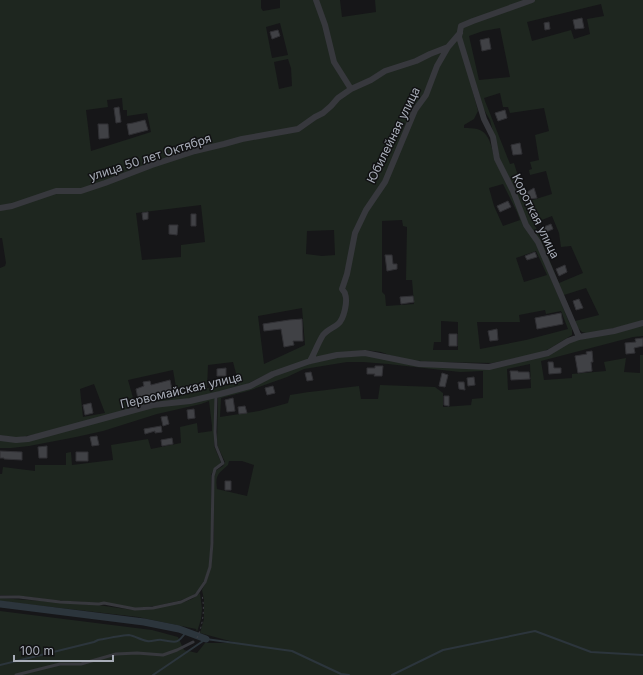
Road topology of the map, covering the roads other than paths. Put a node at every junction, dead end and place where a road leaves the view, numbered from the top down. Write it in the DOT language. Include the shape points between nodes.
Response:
graph roads {
  1 [pos="316,0"];
  2 [pos="532,0"];
  3 [pos="525,1"];
  4 [pos="460,33"];
  5 [pos="448,47"];
  6 [pos="351,89"];
  7 [pos="2,207"];
  8 [pos="643,323"];
  9 [pos="579,337"];
  10 [pos="310,361"];
  11 [pos="216,395"];
  12 [pos="0,438"];
  13 [pos="0,597"];
  14 [pos="193,642"];
  15 [pos="16,675"];
  1 -- 6 [label="street" via="334,62"];
  2 -- 3 [label="street, улица 50 лет Октября"];
  3 -- 4 [label="street, улица 50 лет Октября" via="460,26"];
  4 -- 5 [label="street, улица 50 лет Октября"];
  4 -- 9 [label="street, Короткая улица" via="459,37 484,119 493,137 497,159 526,225 538,242"];
  5 -- 6 [label="street, улица 50 лет Октября" via="385,71"];
  5 -- 10 [label="street, Юбилейная улица" via="426,94 415,110 385,182 366,210 355,233 342,289 346,306 340,323 325,333"];
  6 -- 7 [label="street, улица 50 лет Октября" via="323,113 298,129 195,151 106,184 81,191 56,191"];
  8 -- 9 [label="street, Первомайская улица"];
  9 -- 10 [label="street, Первомайская улица" via="548,353 489,367 420,364 365,353 337,355"];
  10 -- 11 [label="street, Первомайская улица" via="273,374 250,386"];
  11 -- 12 [label="street, Первомайская улица" via="153,405 28,439"];
  11 -- 13 [label="lane" via="216,446 223,463 215,469 213,476 210,567 205,582 196,595 181,602 135,609 104,603"];
  14 -- 15 [label="lane" via="163,655 116,654 81,664 60,664"];
}
